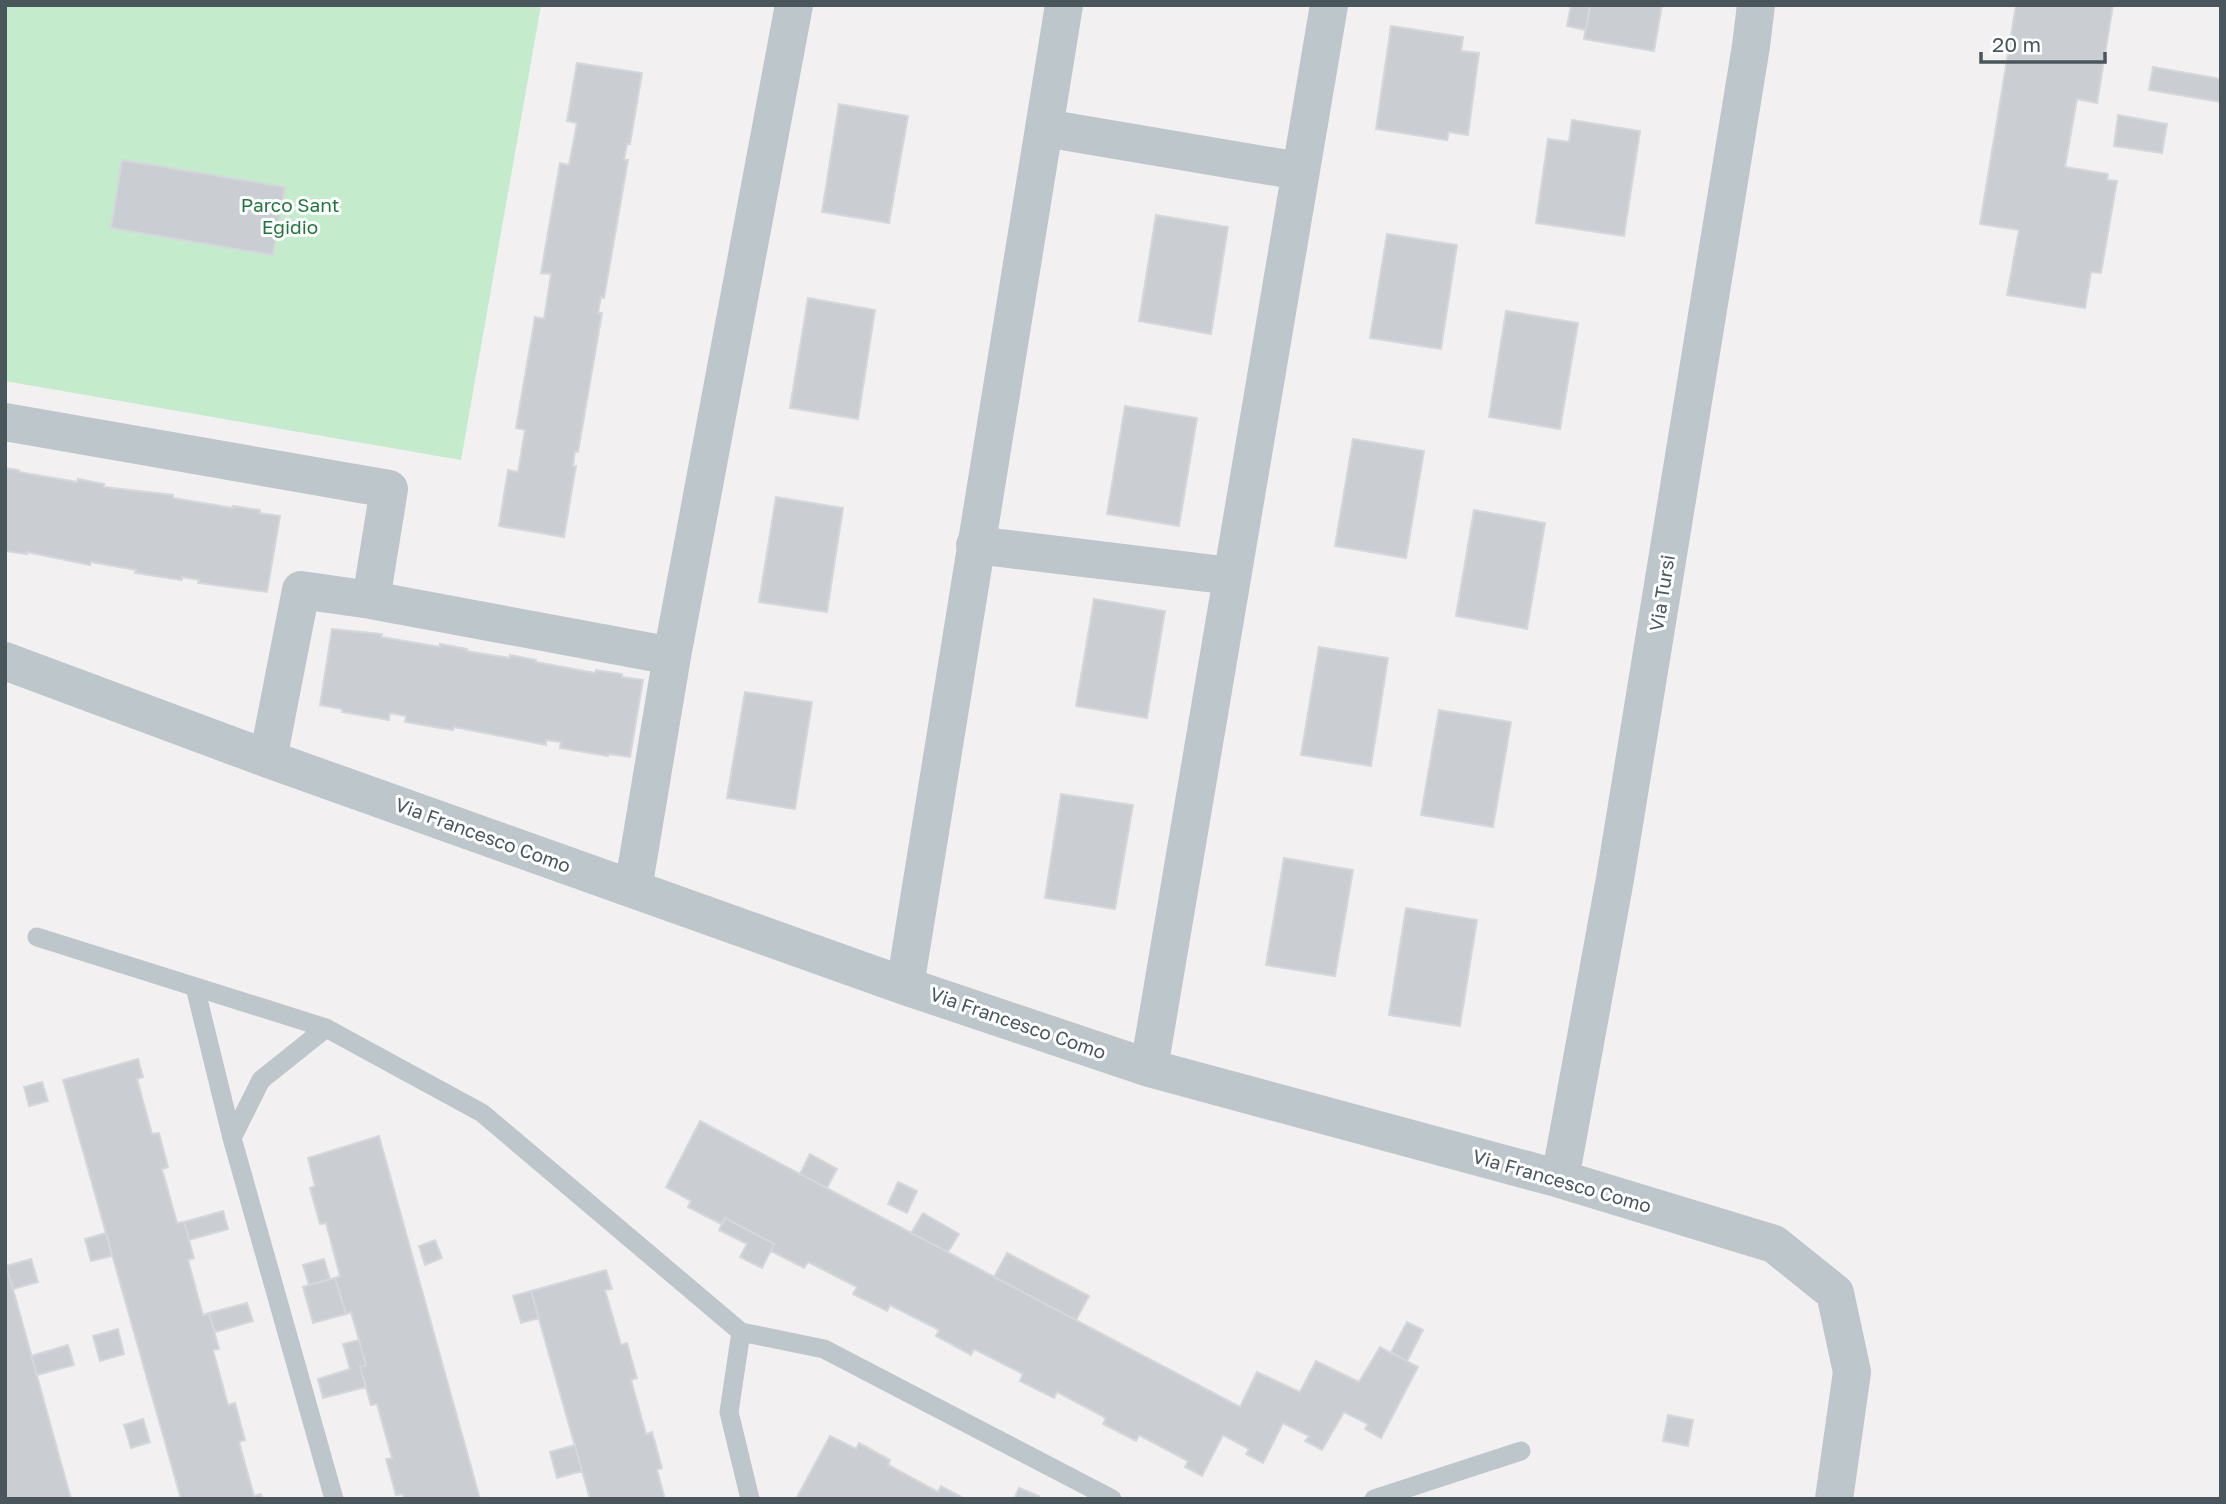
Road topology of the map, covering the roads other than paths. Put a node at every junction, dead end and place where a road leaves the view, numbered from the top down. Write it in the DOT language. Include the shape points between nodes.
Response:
graph roads {
  1 [pos="793,5"];
  2 [pos="1064,5"];
  3 [pos="1329,5"];
  4 [pos="1756,5"];
  5 [pos="1045,128"];
  6 [pos="1299,172"];
  7 [pos="5,422"];
  8 [pos="975,545"];
  9 [pos="1231,576"];
  10 [pos="371,600"];
  11 [pos="672,656"];
  12 [pos="5,660"];
  13 [pos="268,759"];
  14 [pos="633,889"];
  15 [pos="37,937"];
  16 [pos="905,986"];
  17 [pos="195,987"];
  18 [pos="326,1028"];
  19 [pos="1149,1068"];
  20 [pos="232,1138"];
  21 [pos="1560,1179"];
  22 [pos="741,1332"];
  23 [pos="1521,1451"];
  24 [pos="334,1499"];
  25 [pos="750,1499"];
  26 [pos="1112,1499"];
  27 [pos="1374,1499"];
  28 [pos="1834,1499"];
  1 -- 11 [label="street"];
  2 -- 5 [label="street"];
  3 -- 6 [label="street"];
  4 -- 21 [label="street, Via Tursi" via="1615,879"];
  5 -- 6 [label="street"];
  5 -- 8 [label="street"];
  6 -- 9 [label="street"];
  7 -- 10 [label="street" via="389,489"];
  8 -- 9 [label="street"];
  8 -- 16 [label="street"];
  9 -- 19 [label="street"];
  10 -- 11 [label="street"];
  10 -- 13 [label="street" via="301,590"];
  11 -- 14 [label="street"];
  12 -- 13 [label="street, Via Francesco Como"];
  13 -- 14 [label="street, Via Francesco Como"];
  14 -- 16 [label="street, Via Francesco Como"];
  15 -- 17 [label="lane"];
  16 -- 19 [label="street, Via Francesco Como"];
  17 -- 18 [label="lane"];
  17 -- 20 [label="lane"];
  18 -- 20 [label="lane" via="261,1080"];
  18 -- 22 [label="lane" via="482,1113"];
  19 -- 21 [label="street, Via Francesco Como"];
  20 -- 24 [label="lane"];
  21 -- 28 [label="street, Via Francesco Como" via="1774,1244 1835,1293 1852,1371"];
  22 -- 25 [label="lane" via="729,1412"];
  22 -- 26 [label="lane" via="824,1349"];
  23 -- 27 [label="lane"];
}
